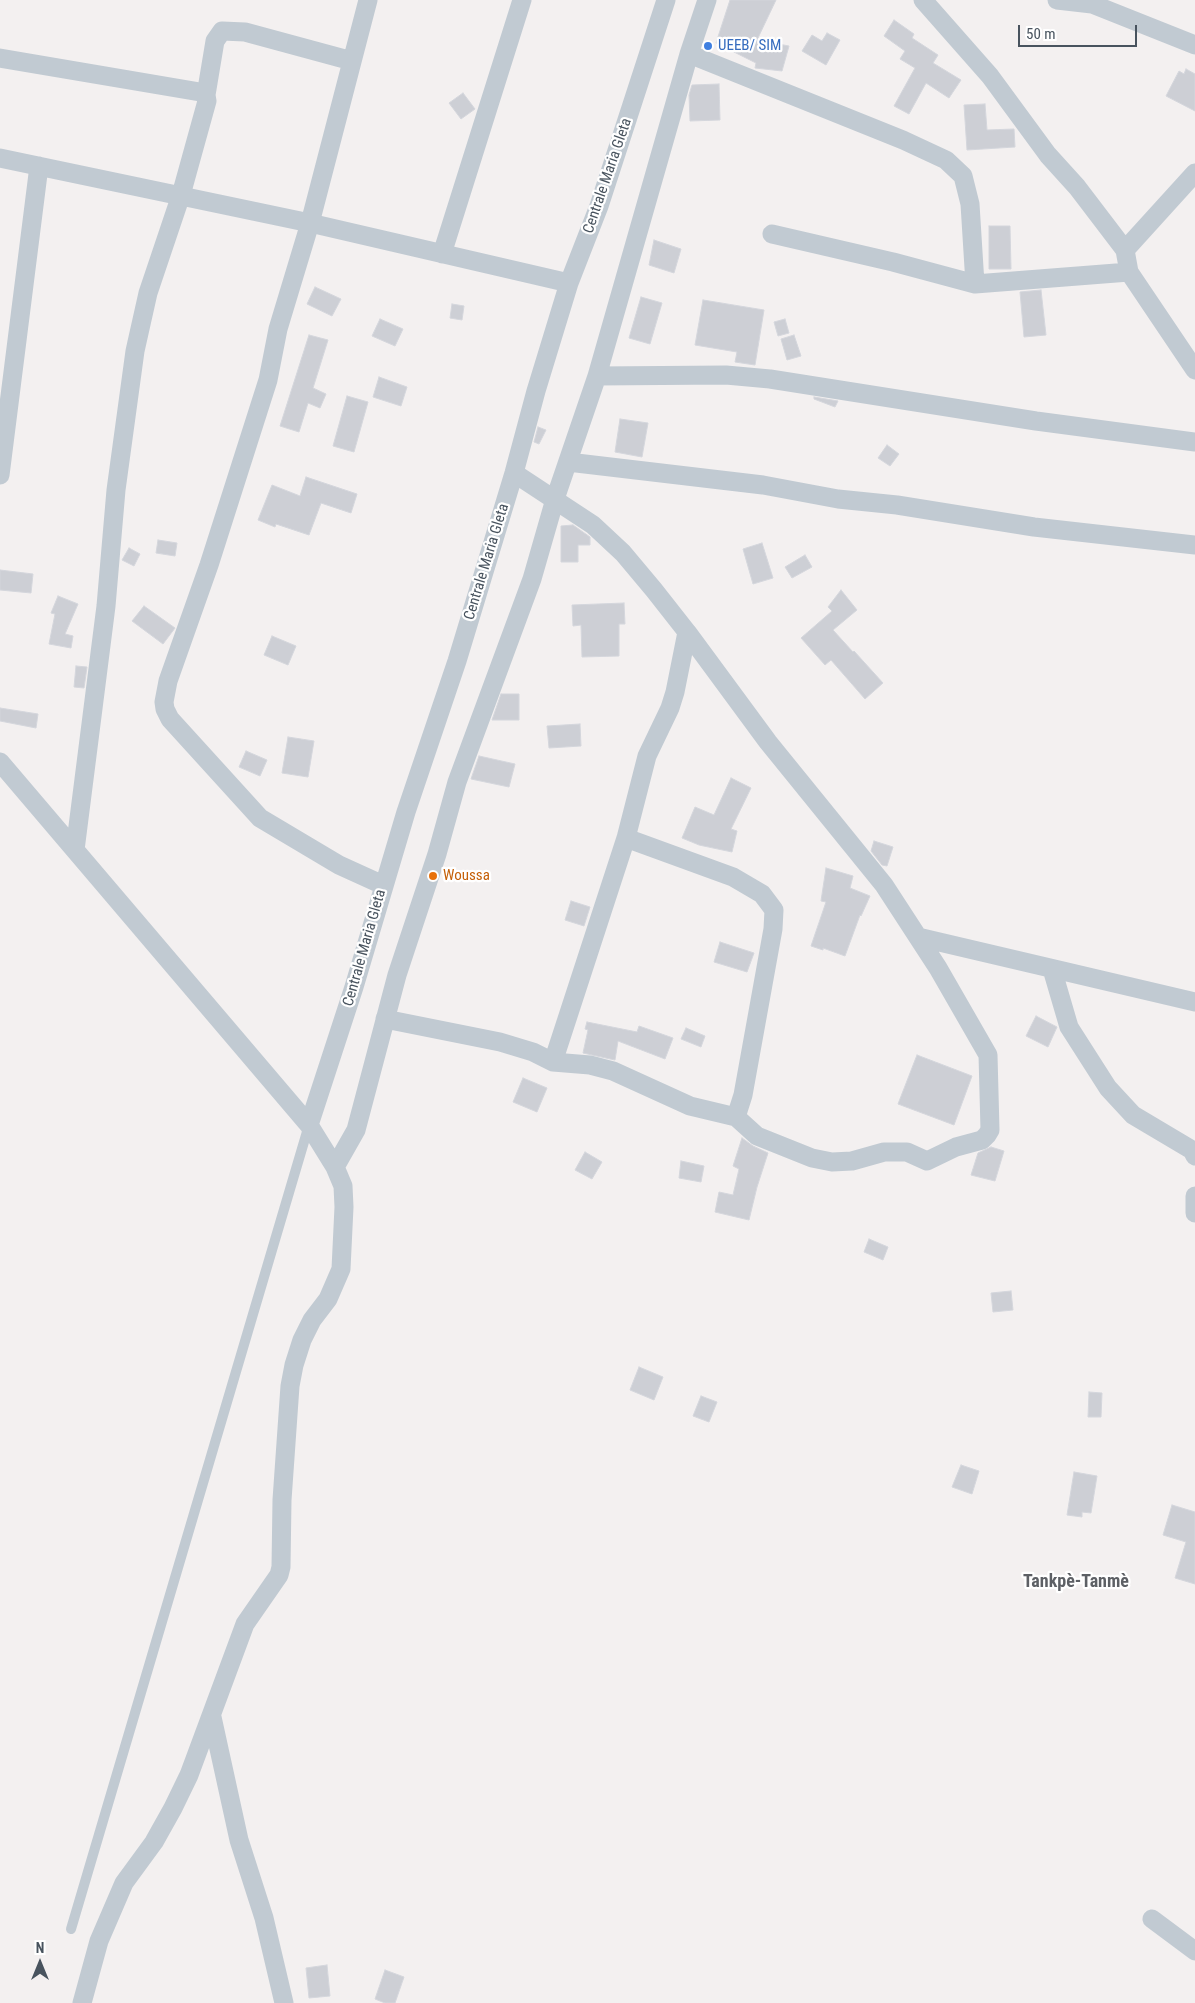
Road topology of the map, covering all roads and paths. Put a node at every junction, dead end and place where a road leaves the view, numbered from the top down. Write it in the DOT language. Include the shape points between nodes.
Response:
graph roads {
  1 [pos="368,0"];
  2 [pos="522,0"];
  3 [pos="666,0"];
  4 [pos="707,0"];
  5 [pos="923,0"];
  6 [pos="1057,0"];
  7 [pos="1093,2"];
  8 [pos="1195,45"];
  9 [pos="689,54"];
  10 [pos="0,58"];
  11 [pos="352,61"];
  12 [pos="206,95"];
  13 [pos="0,158"];
  14 [pos="38,166"];
  15 [pos="1195,173"];
  16 [pos="181,195"];
  17 [pos="310,223"];
  18 [pos="772,234"];
  19 [pos="1125,250"];
  20 [pos="442,254"];
  21 [pos="1128,272"];
  22 [pos="569,282"];
  23 [pos="975,284"];
  24 [pos="1195,370"];
  25 [pos="598,376"];
  26 [pos="1195,442"];
  27 [pos="568,462"];
  28 [pos="514,473"];
  29 [pos="0,476"];
  30 [pos="555,499"];
  31 [pos="1195,545"];
  32 [pos="687,632"];
  33 [pos="0,762"];
  34 [pos="626,838"];
  35 [pos="75,850"];
  36 [pos="383,885"];
  37 [pos="918,937"];
  38 [pos="1052,969"];
  39 [pos="1195,1002"];
  40 [pos="385,1019"];
  41 [pos="553,1062"];
  42 [pos="736,1117"];
  43 [pos="309,1125"];
  44 [pos="1195,1156"];
  45 [pos="336,1167"];
  46 [pos="1195,1196"];
  47 [pos="1195,1213"];
  48 [pos="212,1717"];
  49 [pos="1152,1919"];
  50 [pos="71,1929"];
  51 [pos="1195,1951"];
  52 [pos="82,2003"];
  53 [pos="284,2003"];
  1 -- 11 [label="street"];
  2 -- 20 [label="street"];
  3 -- 22 [label="street, Centrale Maria Gleta" via="599,206"];
  4 -- 9 [label="street"];
  5 -- 19 [label="street" via="990,76 1048,155"];
  6 -- 7 [label="street"];
  7 -- 8 [label="street"];
  9 -- 23 [label="street" via="946,160 963,176 970,204"];
  9 -- 25 [label="street"];
  10 -- 12 [label="street"];
  11 -- 12 [label="street" via="246,32 222,32 215,41"];
  11 -- 17 [label="street"];
  12 -- 16 [label="street"];
  13 -- 14 [label="street"];
  14 -- 16 [label="street"];
  14 -- 29 [label="street"];
  15 -- 19 [label="street"];
  16 -- 17 [label="street"];
  16 -- 35 [label="street" via="148,293 135,351"];
  17 -- 20 [label="street"];
  17 -- 36 [label="street" via="278,329 268,380 168,681 164,702 170,719 260,818 339,865"];
  18 -- 23 [label="street"];
  19 -- 21 [label="street"];
  20 -- 22 [label="street"];
  21 -- 23 [label="street"];
  21 -- 24 [label="street"];
  22 -- 28 [label="street, Centrale Maria Gleta"];
  25 -- 26 [label="street" via="726,375 770,379 1036,421"];
  25 -- 27 [label="street"];
  27 -- 30 [label="street"];
  27 -- 31 [label="street" via="762,485 1034,527"];
  28 -- 30 [label="street"];
  28 -- 36 [label="street, Centrale Maria Gleta" via="457,661"];
  30 -- 32 [label="street" via="623,553"];
  30 -- 40 [label="street" via="532,579 457,782"];
  32 -- 34 [label="street" via="675,692 647,756"];
  32 -- 37 [label="street" via="768,742 884,885"];
  33 -- 35 [label="street"];
  34 -- 41 [label="street"];
  34 -- 42 [label="street" via="733,877 762,894 774,910 745,1086"];
  35 -- 43 [label="street"];
  36 -- 43 [label="street, Centrale Maria Gleta"];
  37 -- 38 [label="street"];
  37 -- 42 [label="street" via="988,1055 990,1130 982,1140 956,1147 927,1161 907,1152 884,1152 852,1161 832,1162 812,1158 757,1136"];
  38 -- 39 [label="street"];
  38 -- 44 [label="street" via="1069,1027 1108,1088 1133,1115 1192,1150"];
  40 -- 41 [label="street" via="500,1042"];
  40 -- 45 [label="street" via="356,1130"];
  41 -- 42 [label="street" via="590,1065 613,1071 690,1106"];
  43 -- 45 [label="street"];
  43 -- 50 [label="lane"];
  45 -- 48 [label="street" via="343,1186 341,1269 328,1299 302,1340 294,1365 284,1463 281,1567 245,1624"];
  46 -- 47 [label="street"];
  48 -- 52 [label="street" via="173,1808 154,1842 124,1882 99,1941"];
  48 -- 53 [label="street" via="239,1840 264,1918"];
  49 -- 51 [label="street"];
}
